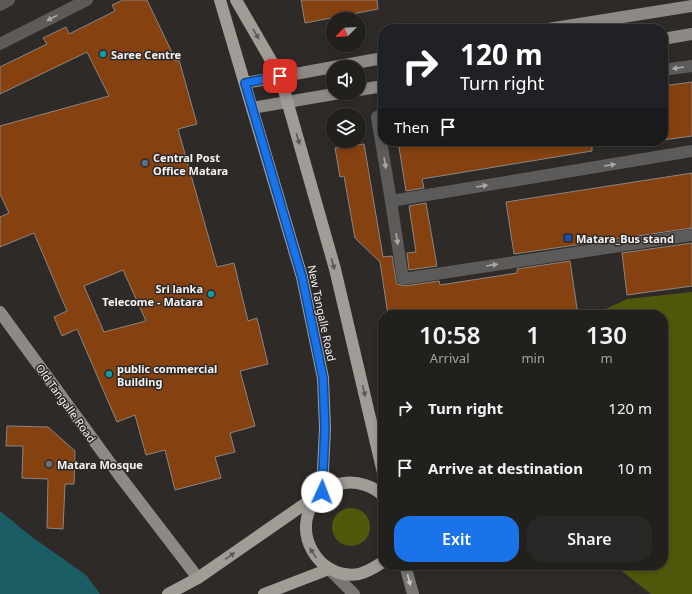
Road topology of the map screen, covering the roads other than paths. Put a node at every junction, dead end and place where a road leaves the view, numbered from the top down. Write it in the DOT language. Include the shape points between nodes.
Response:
graph roads {
  1 [pos="9,0"];
  2 [pos="87,0"];
  3 [pos="220,0"];
  4 [pos="236,0"];
  5 [pos="0,4"];
  6 [pos="692,6"];
  7 [pos="579,24"];
  8 [pos="692,34"];
  9 [pos="668,38"];
  10 [pos="0,44"];
  11 [pos="378,59"];
  12 [pos="692,66"];
  13 [pos="668,69"];
  14 [pos="280,76"];
  15 [pos="245,83"];
  16 [pos="378,87"];
  17 [pos="366,89"];
  18 [pos="326,95"];
  19 [pos="287,102"];
  20 [pos="252,108"];
  21 [pos="382,146"];
  22 [pos="692,152"];
  23 [pos="391,200"];
  24 [pos="692,235"];
  25 [pos="0,312"];
  26 [pos="378,452"];
  27 [pos="322,492"];
  28 [pos="378,492"];
  29 [pos="378,566"];
  30 [pos="329,569"];
  31 [pos="406,570"];
  32 [pos="198,578"];
  33 [pos="170,593"];
  34 [pos="264,594"];
  35 [pos="354,594"];
  36 [pos="413,594"];
  1 -- 5 [label="street"];
  2 -- 10 [label="street, one-way"];
  3 -- 15 [label="highway, New Tangalle Road"];
  4 -- 14 [label="highway, New Tangalle Road, one-way"];
  6 -- 7 [label="main road"];
  8 -- 9 [label="main road"];
  11 -- 14 [label="main road"];
  12 -- 13 [label="street, one-way"];
  14 -- 15 [label="main road"];
  14 -- 19 [label="highway, New Tangalle Road"];
  15 -- 20 [label="highway, New Tangalle Road"];
  16 -- 17 [label="main road"];
  18 -- 19 [label="main road"];
  19 -- 20 [label="main road"];
  19 -- 26 [label="highway, New Tangalle Road, one-way" via="335,269"];
  20 -- 27 [label="highway, New Tangalle Road" via="302,277 323,378 325,428"];
  21 -- 23 [label="street, one-way"];
  23 -- 22 [label="street, one-way"];
  23 -- 24 [label="street, one-way" via="404,279"];
  25 -- 32 [label="main road, Old Tangalle Road"];
  27 -- 28 [label="highway" via="336,485 351,482 367,485"];
  30 -- 27 [label="highway, one-way" via="317,559 309,547 305,532 306,518 312,504"];
  32 -- 27 [label="highway, one-way"];
  29 -- 30 [label="highway" via="358,574 343,574"];
  30 -- 34 [label="highway"];
  30 -- 35 [label="street"];
  31 -- 36 [label="street, one-way"];
  32 -- 33 [label="highway"];
}
